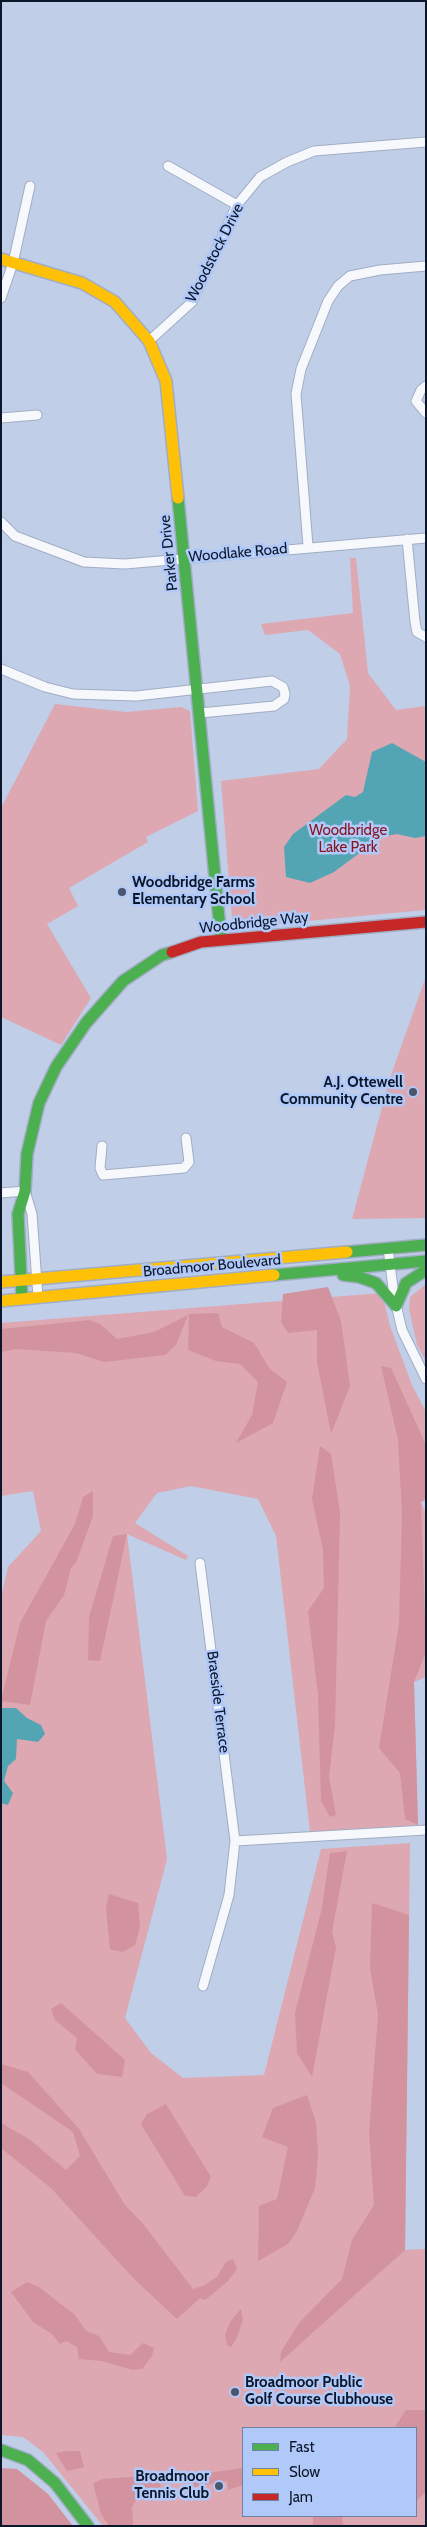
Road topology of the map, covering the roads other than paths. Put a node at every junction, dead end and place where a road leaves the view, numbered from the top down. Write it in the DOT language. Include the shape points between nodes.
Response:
graph roads {
  1 [pos="426,142"];
  2 [pos="168,166"];
  3 [pos="30,186"];
  4 [pos="238,205"];
  5 [pos="1,259"];
  6 [pos="13,263"];
  7 [pos="426,266"];
  8 [pos="1,298"];
  9 [pos="149,341"];
  10 [pos="426,386"];
  11 [pos="426,413"];
  12 [pos="37,415"];
  13 [pos="1,418"];
  14 [pos="1,522"];
  15 [pos="426,538"];
  16 [pos="407,539"];
  17 [pos="308,546"];
  18 [pos="185,558"];
  19 [pos="426,638"];
  20 [pos="1,669"];
  21 [pos="197,688"];
  22 [pos="200,713"];
  23 [pos="426,922"];
  24 [pos="221,939"];
  25 [pos="186,1138"];
  26 [pos="102,1146"];
  27 [pos="25,1191"];
  28 [pos="1,1193"];
  29 [pos="426,1244"];
  30 [pos="388,1248"];
  31 [pos="426,1261"];
  32 [pos="389,1265"];
  33 [pos="426,1270"];
  34 [pos="320,1272"];
  35 [pos="36,1279"];
  36 [pos="20,1280"];
  37 [pos="1,1282"];
  38 [pos="38,1297"];
  39 [pos="22,1298"];
  40 [pos="1,1301"];
  41 [pos="396,1306"];
  42 [pos="426,1379"];
  43 [pos="200,1564"];
  44 [pos="426,1830"];
  45 [pos="235,1841"];
  46 [pos="203,1986"];
  47 [pos="1,2450"];
  48 [pos="88,2526"];
  1 -- 4 [label="street, Woodstock Drive" via="314,151 260,177"];
  2 -- 4 [label="street"];
  3 -- 6 [label="street"];
  4 -- 9 [label="street, Woodstock Drive" via="192,302"];
  5 -- 6 [label="street, Parker Drive"];
  6 -- 8 [label="street"];
  6 -- 9 [label="street, Parker Drive" via="82,283 115,302"];
  7 -- 17 [label="street" via="350,276 328,301 301,369 296,394"];
  9 -- 18 [label="street, Parker Drive" via="166,381"];
  10 -- 11 [label="street" via="416,401"];
  12 -- 13 [label="street"];
  14 -- 18 [label="street, Woodlake Road" via="15,536 84,562 125,564"];
  15 -- 16 [label="street, Woodlake Road"];
  16 -- 17 [label="street, Woodlake Road"];
  16 -- 19 [label="street" via="415,622 417,632"];
  17 -- 18 [label="street, Woodlake Road"];
  18 -- 21 [label="street, Parker Drive"];
  20 -- 21 [label="street" via="45,687 73,694 136,696"];
  21 -- 22 [label="street, Parker Drive"];
  21 -- 22 [label="street" via="272,682 283,687 285,694 284,700 274,706"];
  22 -- 24 [label="street, Parker Drive"];
  23 -- 24 [label="street, Woodbridge Way"];
  24 -- 27 [label="street, Woodbridge Way" via="180,948 140,968 123,981 86,1022 56,1067 39,1103 27,1154"];
  25 -- 26 [label="street" via="189,1162 184,1168 103,1175 100,1168"];
  27 -- 28 [label="street"];
  27 -- 35 [label="street, Woodbridge Way" via="32,1214"];
  27 -- 36 [label="street, Woodbridge Way" via="18,1214"];
  29 -- 30 [label="street, Broadmoor Boulevard"];
  30 -- 32 [label="street"];
  30 -- 35 [label="street, Broadmoor Boulevard"];
  31 -- 32 [label="street, Broadmoor Boulevard"];
  32 -- 34 [label="street, Broadmoor Boulevard"];
  32 -- 41 [label="street"];
  33 -- 41 [label="street" via="406,1282"];
  34 -- 38 [label="street, Broadmoor Boulevard"];
  34 -- 41 [label="street" via="359,1277 376,1283"];
  35 -- 36 [label="street, Broadmoor Boulevard"];
  35 -- 38 [label="street, Woodbridge Way"];
  36 -- 37 [label="street, Broadmoor Boulevard"];
  36 -- 39 [label="street, Woodbridge Way"];
  38 -- 39 [label="street, Broadmoor Boulevard"];
  39 -- 40 [label="street, Broadmoor Boulevard"];
  41 -- 42 [label="street" via="402,1330"];
  43 -- 45 [label="street, Braeside Terrace"];
  44 -- 45 [label="street"];
  45 -- 46 [label="street, Braeside Terrace" via="229,1895"];
  47 -- 48 [label="street" via="28,2460 55,2483"];
}
